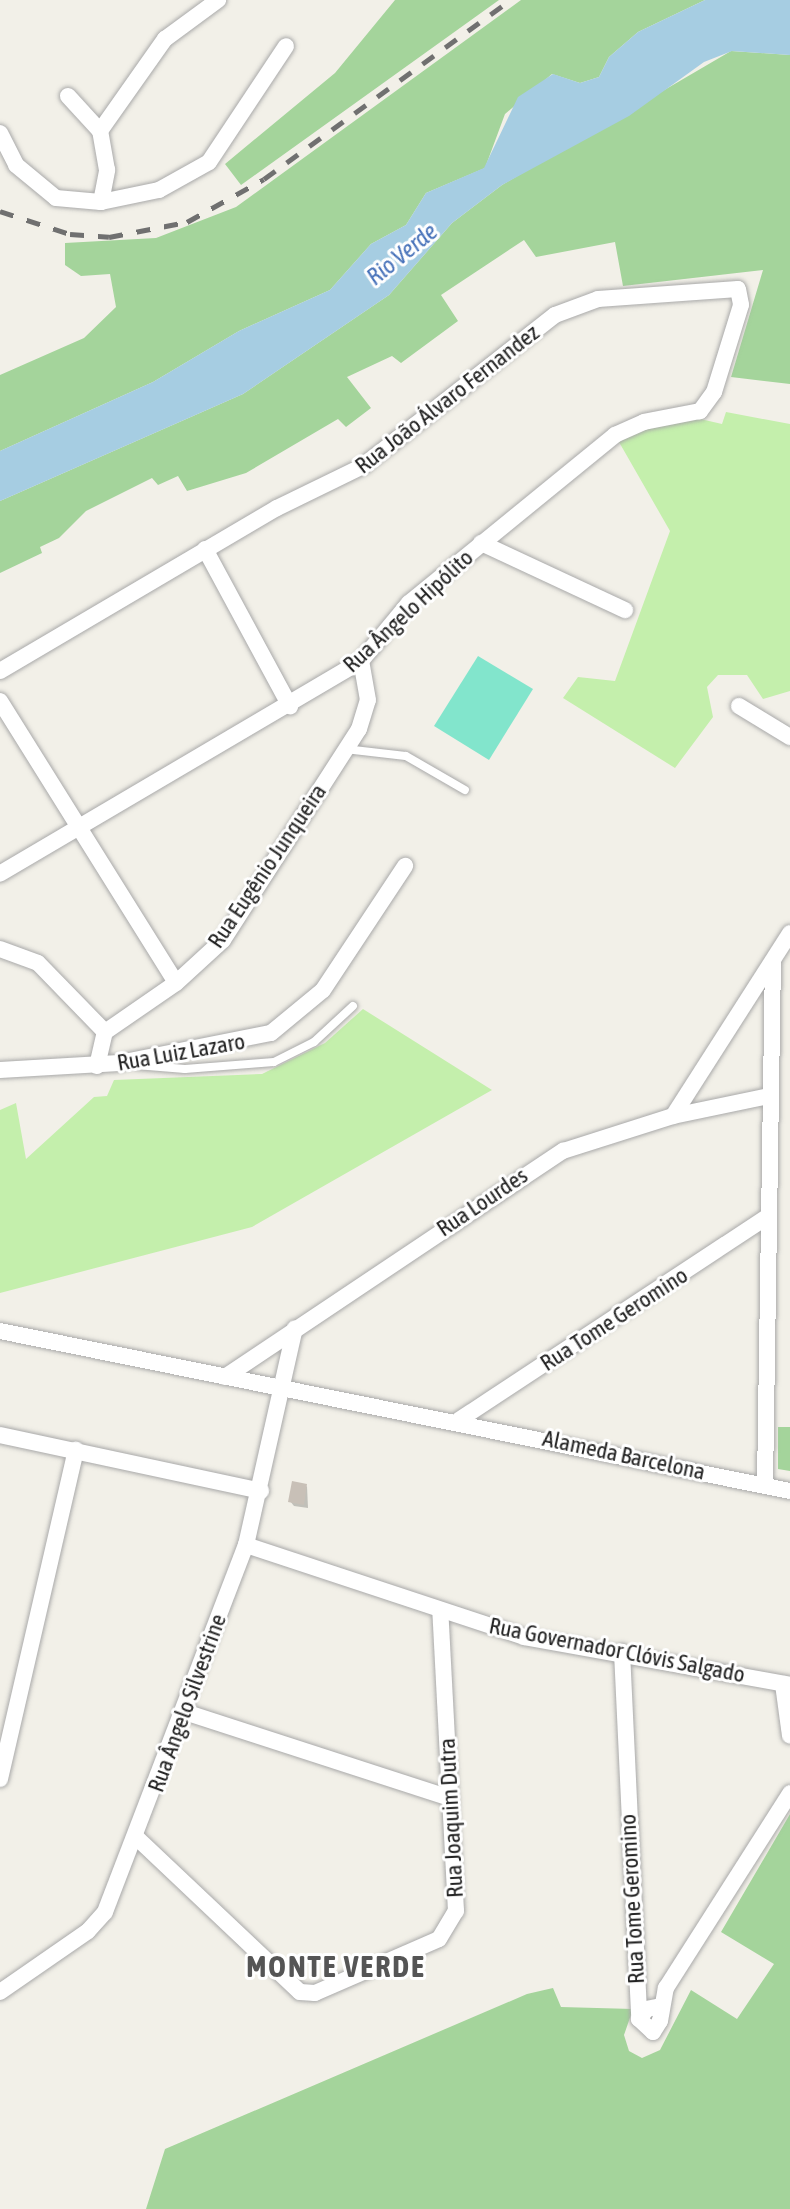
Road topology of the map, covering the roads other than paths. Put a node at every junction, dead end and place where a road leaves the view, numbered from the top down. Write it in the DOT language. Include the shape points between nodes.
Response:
graph roads {
  1 [pos="218,0"];
  2 [pos="286,46"];
  3 [pos="68,96"];
  4 [pos="100,131"];
  5 [pos="0,133"];
  6 [pos="101,202"];
  7 [pos="730,285"];
  8 [pos="481,543"];
  9 [pos="205,549"];
  10 [pos="625,610"];
  11 [pos="361,661"];
  12 [pos="0,671"];
  13 [pos="0,701"];
  14 [pos="290,706"];
  15 [pos="739,706"];
  16 [pos="790,737"];
  17 [pos="345,749"];
  18 [pos="465,790"];
  19 [pos="76,830"];
  20 [pos="405,866"];
  21 [pos="0,874"];
  22 [pos="790,933"];
  23 [pos="0,949"];
  24 [pos="773,961"];
  25 [pos="176,983"];
  26 [pos="353,1006"];
  27 [pos="105,1032"];
  28 [pos="119,1063"];
  29 [pos="97,1066"];
  30 [pos="0,1070"];
  31 [pos="769,1096"];
  32 [pos="673,1116"];
  33 [pos="767,1217"];
  34 [pos="295,1328"];
  35 [pos="0,1331"];
  36 [pos="225,1377"];
  37 [pos="287,1386"];
  38 [pos="459,1420"];
  39 [pos="0,1435"];
  40 [pos="76,1450"];
  41 [pos="765,1485"];
  42 [pos="261,1491"];
  43 [pos="790,1491"];
  44 [pos="246,1545"];
  45 [pos="440,1610"];
  46 [pos="622,1652"];
  47 [pos="786,1684"];
  48 [pos="185,1712"];
  49 [pos="790,1737"];
  50 [pos="0,1779"];
  51 [pos="790,1793"];
  52 [pos="450,1798"];
  53 [pos="137,1838"];
  54 [pos="0,1992"];
  1 -- 4 [label="street" via="165,39"];
  2 -- 6 [label="street" via="209,162 159,190"];
  3 -- 4 [label="street"];
  4 -- 6 [label="street" via="107,170"];
  5 -- 6 [label="street" via="36,185 56,198"];
  7 -- 8 [label="street, Rua Ângelo Hipólito" via="741,305 713,392 700,411 628,427"];
  7 -- 9 [label="street, Rua João Álvaro Fernandez" via="598,299 563,311 363,466"];
  8 -- 10 [label="street"];
  8 -- 11 [label="street, Rua Ângelo Hipólito" via="409,603"];
  9 -- 12 [label="street, Rua João Álvaro Fernandez"];
  9 -- 14 [label="street"];
  11 -- 14 [label="street, Rua Ângelo Hipólito"];
  11 -- 17 [label="street, Rua Eugênio Junqueira" via="366,711"];
  13 -- 19 [label="street"];
  14 -- 19 [label="street, Rua Ângelo Hipólito"];
  15 -- 16 [label="street"];
  17 -- 18 [label="lane" via="406,757"];
  17 -- 25 [label="street, Rua Eugênio Junqueira" via="223,940"];
  19 -- 21 [label="street, Rua Ângelo Hipólito"];
  19 -- 25 [label="street"];
  20 -- 28 [label="street, Rua Luiz Lazaro" via="323,990 287,1024 248,1042"];
  22 -- 24 [label="street"];
  23 -- 27 [label="street" via="38,963"];
  24 -- 31 [label="street"];
  24 -- 32 [label="street"];
  25 -- 27 [label="street, Rua Eugênio Junqueira"];
  26 -- 28 [label="lane" via="314,1042 274,1062 185,1069"];
  27 -- 29 [label="street"];
  28 -- 29 [label="street, Rua Luiz Lazaro"];
  29 -- 30 [label="street, Rua Luiz Lazaro"];
  31 -- 32 [label="street, Rua Lourdes"];
  31 -- 33 [label="street"];
  32 -- 34 [label="street, Rua Lourdes" via="586,1143 530,1170"];
  33 -- 38 [label="street, Rua Tome Geromino"];
  33 -- 41 [label="street"];
  34 -- 36 [label="street, Rua Lourdes"];
  34 -- 37 [label="street, Rua Ângelo Silvestrine"];
  35 -- 36 [label="street, Alameda Barcelona"];
  36 -- 37 [label="street, Alameda Barcelona"];
  37 -- 38 [label="street, Alameda Barcelona"];
  37 -- 42 [label="street, Rua Ângelo Silvestrine"];
  38 -- 41 [label="street, Alameda Barcelona"];
  39 -- 40 [label="street"];
  40 -- 42 [label="street"];
  40 -- 50 [label="street"];
  41 -- 43 [label="street, Alameda Barcelona"];
  42 -- 44 [label="street, Rua Ângelo Silvestrine"];
  44 -- 45 [label="street, Rua Governador Clóvis Salgado"];
  44 -- 48 [label="street, Rua Ângelo Silvestrine"];
  45 -- 46 [label="street, Rua Governador Clóvis Salgado" via="524,1637"];
  45 -- 52 [label="street, Rua Joaquim Dutra"];
  46 -- 47 [label="street, Rua Governador Clóvis Salgado"];
  46 -- 51 [label="street, Rua Tome Geromino" via="639,2019 653,2032 666,1988"];
  47 -- 49 [label="street"];
  48 -- 52 [label="street"];
  48 -- 53 [label="street, Rua Ângelo Silvestrine"];
  52 -- 53 [label="street, Rua Joaquim Dutra" via="452,1925 439,1939 315,1993 292,1987"];
  53 -- 54 [label="street, Rua Ângelo Silvestrine" via="105,1912 88,1931"];
}
